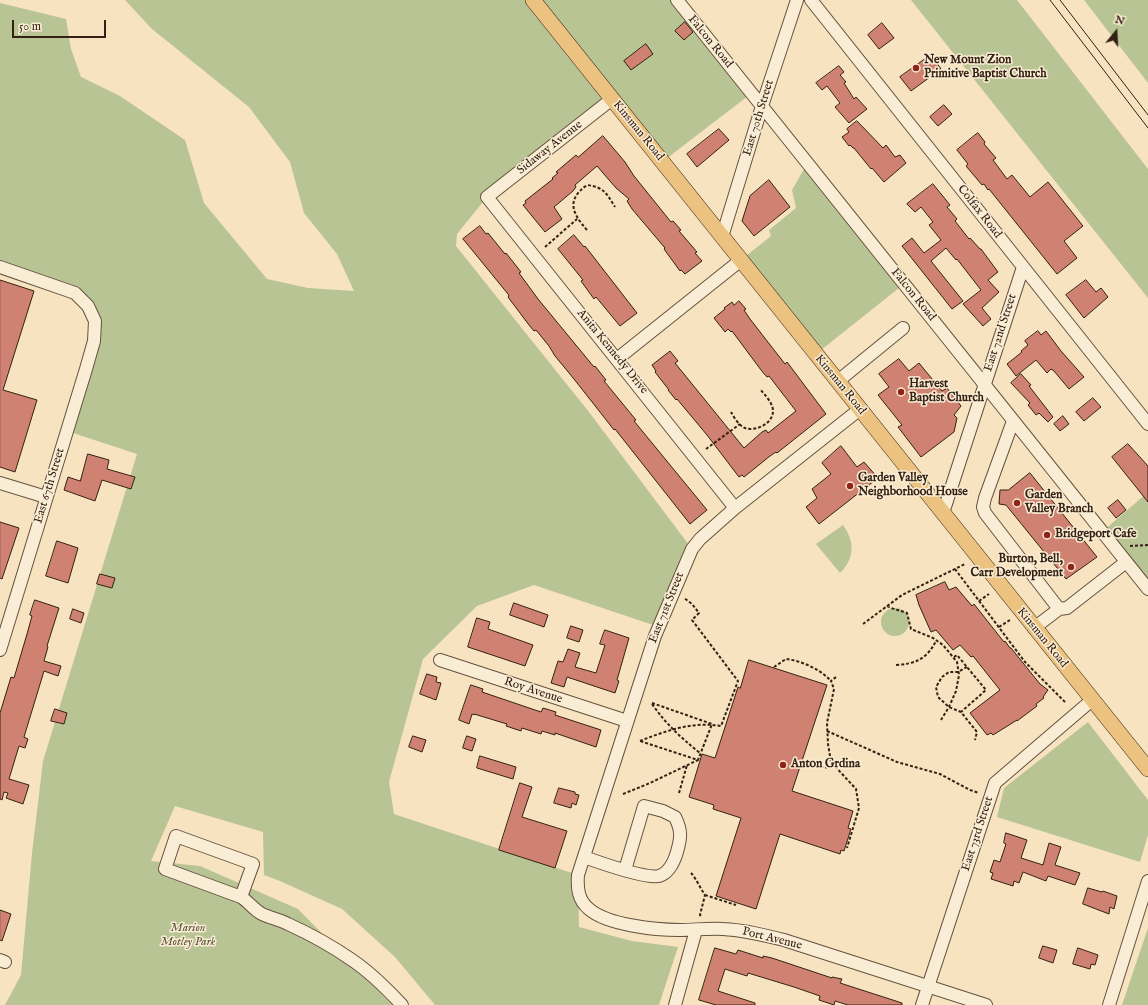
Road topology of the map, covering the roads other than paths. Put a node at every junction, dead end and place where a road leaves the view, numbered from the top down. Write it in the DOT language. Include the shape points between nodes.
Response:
graph roads {
  1 [pos="533,0"];
  2 [pos="677,0"];
  3 [pos="797,0"];
  4 [pos="811,0"];
  5 [pos="612,99"];
  6 [pos="762,106"];
  7 [pos="487,197"];
  8 [pos="722,237"];
  9 [pos="741,260"];
  10 [pos="0,267"];
  11 [pos="1023,267"];
  12 [pos="903,328"];
  13 [pos="617,359"];
  14 [pos="838,381"];
  15 [pos="985,385"];
  16 [pos="860,409"];
  17 [pos="1014,421"];
  18 [pos="1148,424"];
  19 [pos="0,482"];
  20 [pos="46,497"];
  21 [pos="735,508"];
  22 [pos="943,513"];
  23 [pos="1126,562"];
  24 [pos="1148,589"];
  25 [pos="1059,609"];
  26 [pos="1034,628"];
  27 [pos="0,650"];
  28 [pos="440,660"];
  29 [pos="1092,700"];
  30 [pos="627,720"];
  31 [pos="1148,769"];
  32 [pos="584,857"];
  33 [pos="625,870"];
  34 [pos="578,875"];
  35 [pos="1148,881"];
  36 [pos="241,897"];
  37 [pos="699,925"];
  38 [pos="928,986"];
  39 [pos="402,1005"];
  40 [pos="675,1005"];
  41 [pos="922,1005"];
  42 [pos="986,1005"];
  43 [pos="1109,1005"];
  1 -- 5 [label="main road, Kinsman Road"];
  2 -- 6 [label="street, Falcon Road"];
  3 -- 6 [label="street, East 70th Street"];
  4 -- 11 [label="street, Colfax Road"];
  5 -- 7 [label="street, Sidaway Avenue"];
  5 -- 8 [label="main road, Kinsman Road"];
  6 -- 8 [label="street, East 70th Street"];
  6 -- 15 [label="street, Falcon Road"];
  7 -- 13 [label="street, Anita Kennedy Drive"];
  8 -- 9 [label="main road, Kinsman Road"];
  9 -- 13 [label="street"];
  9 -- 14 [label="main road, Kinsman Road"];
  10 -- 20 [label="street, East 67th Street" via="75,293 88,306 94,322 94,341"];
  11 -- 15 [label="street, East 72nd Street"];
  11 -- 18 [label="street, Colfax Road"];
  12 -- 14 [label="street"];
  13 -- 21 [label="street, Anita Kennedy Drive"];
  14 -- 16 [label="main road, Kinsman Road"];
  15 -- 17 [label="street, Falcon Road"];
  15 -- 22 [label="street, East 72nd Street"];
  16 -- 21 [label="street, East 71st Street"];
  16 -- 22 [label="main road, Kinsman Road"];
  17 -- 23 [label="street, Falcon Road"];
  17 -- 25 [label="street" via="984,498 983,507"];
  19 -- 20 [label="street"];
  20 -- 27 [label="street, East 67th Street"];
  21 -- 30 [label="street, East 71st Street" via="692,549 655,636"];
  22 -- 26 [label="main road, Kinsman Road"];
  23 -- 24 [label="street, Falcon Road"];
  23 -- 25 [label="street" via="1067,608"];
  25 -- 26 [label="street"];
  26 -- 29 [label="main road, Kinsman Road"];
  28 -- 30 [label="street, Roy Avenue"];
  29 -- 31 [label="main road, Kinsman Road"];
  29 -- 38 [label="street, East 73rd Street" via="995,784"];
  30 -- 32 [label="street, East 71st Street"];
  32 -- 33 [label="street"];
  32 -- 34 [label="street, East 71st Street"];
  33 -- 33 [label="street" via="658,876 670,868 681,834 675,817 644,806"];
  34 -- 37 [label="street, Port Avenue" via="577,887 580,898 587,908 605,918 660,930"];
  35 -- 43 [label="street"];
  36 -- 36 [label="street" via="164,869 176,836 253,864"];
  36 -- 39 [label="street" via="254,909 286,923 353,960"];
  37 -- 38 [label="street, Port Avenue" via="752,932 784,940"];
  37 -- 40 [label="street"];
  38 -- 41 [label="street, East 73rd Street"];
  38 -- 42 [label="street, Port Avenue"];
}
